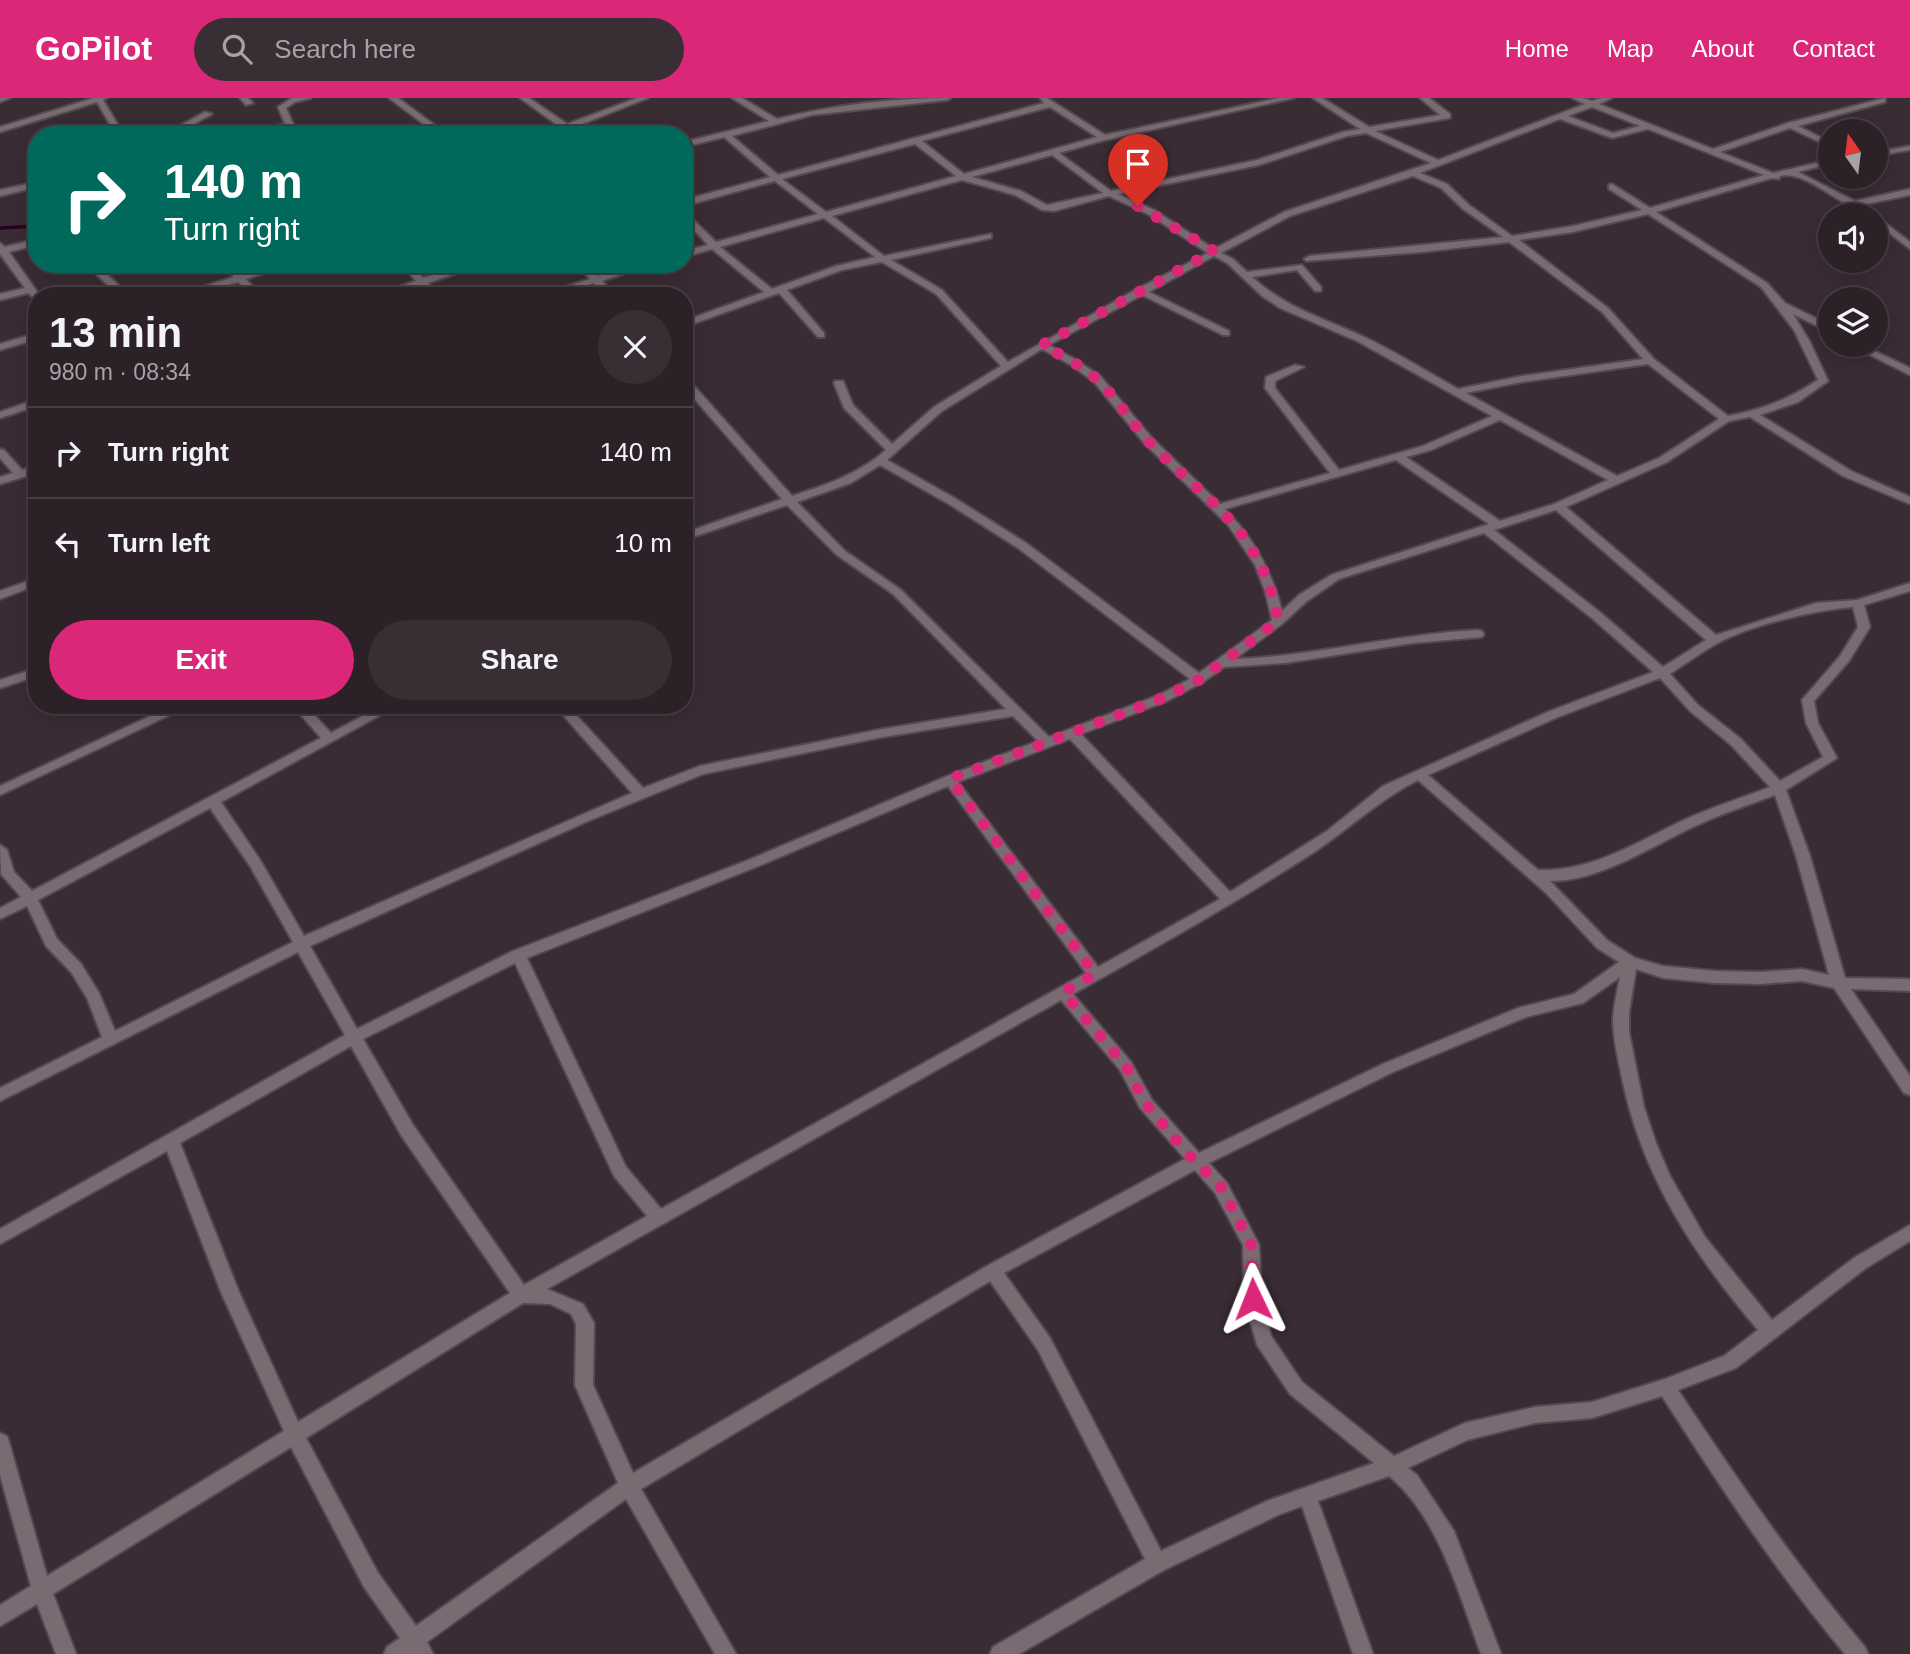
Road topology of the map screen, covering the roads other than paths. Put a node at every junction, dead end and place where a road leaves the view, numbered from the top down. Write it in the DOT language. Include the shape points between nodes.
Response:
graph roads {
  1 [pos="6,98"];
  2 [pos="100,98"];
  3 [pos="307,98"];
  4 [pos="393,98"];
  5 [pos="524,98"];
  6 [pos="645,98"];
  7 [pos="736,98"];
  8 [pos="947,98"];
  9 [pos="1041,98"];
  10 [pos="1289,98"];
  11 [pos="1317,98"];
  12 [pos="1424,98"];
  13 [pos="1576,98"];
  14 [pos="1608,98"];
  15 [pos="1876,98"];
  16 [pos="0,100"];
  17 [pos="881,102"];
  18 [pos="1051,104"];
  19 [pos="1592,104"];
  20 [pos="208,114"];
  21 [pos="1562,117"];
  22 [pos="774,121"];
  23 [pos="1791,125"];
  24 [pos="115,126"];
  25 [pos="185,126"];
  26 [pos="290,126"];
  27 [pos="432,126"];
  28 [pos="562,126"];
  29 [pos="574,126"];
  30 [pos="1651,126"];
  31 [pos="0,129"];
  32 [pos="1368,131"];
  33 [pos="726,135"];
  34 [pos="1104,138"];
  35 [pos="1818,139"];
  36 [pos="918,142"];
  37 [pos="693,143"];
  38 [pos="1910,148"];
  39 [pos="1715,151"];
  40 [pos="1053,152"];
  41 [pos="1888,152"];
  42 [pos="1437,163"];
  43 [pos="1818,165"];
  44 [pos="1791,172"];
  45 [pos="1413,173"];
  46 [pos="962,177"];
  47 [pos="1776,177"];
  48 [pos="777,179"];
  49 [pos="28,186"];
  50 [pos="1612,187"];
  51 [pos="1910,192"];
  52 [pos="0,193"];
  53 [pos="1109,193"];
  54 [pos="693,201"];
  55 [pos="1852,203"];
  56 [pos="1859,203"];
  57 [pos="1651,211"];
  58 [pos="827,214"];
  59 [pos="693,224"];
  60 [pos="1888,229"];
  61 [pos="988,236"];
  62 [pos="1510,239"];
  63 [pos="28,244"];
  64 [pos="714,246"];
  65 [pos="1910,246"];
  66 [pos="1,249"];
  67 [pos="1214,251"];
  68 [pos="693,252"];
  69 [pos="883,258"];
  70 [pos="1309,259"];
  71 [pos="100,273"];
  72 [pos="234,273"];
  73 [pos="257,273"];
  74 [pos="414,273"];
  75 [pos="450,273"];
  76 [pos="591,273"];
  77 [pos="617,273"];
  78 [pos="1243,275"];
  79 [pos="239,278"];
  80 [pos="597,279"];
  81 [pos="422,282"];
  82 [pos="29,287"];
  83 [pos="115,287"];
  84 [pos="209,287"];
  85 [pos="248,287"];
  86 [pos="406,287"];
  87 [pos="427,287"];
  88 [pos="572,287"];
  89 [pos="604,287"];
  90 [pos="1318,289"];
  91 [pos="782,290"];
  92 [pos="1140,291"];
  93 [pos="771,293"];
  94 [pos="28,295"];
  95 [pos="0,297"];
  96 [pos="1783,305"];
  97 [pos="693,321"];
  98 [pos="1818,323"];
  99 [pos="1226,333"];
  100 [pos="821,335"];
  101 [pos="28,339"];
  102 [pos="1042,345"];
  103 [pos="0,347"];
  104 [pos="1879,357"];
  105 [pos="1650,361"];
  106 [pos="1007,367"];
  107 [pos="1299,368"];
  108 [pos="1910,372"];
  109 [pos="839,383"];
  110 [pos="693,391"];
  111 [pos="1457,392"];
  112 [pos="28,405"];
  113 [pos="1752,414"];
  114 [pos="0,415"];
  115 [pos="1501,416"];
  116 [pos="1726,419"];
  117 [pos="892,450"];
  118 [pos="0,452"];
  119 [pos="1399,457"];
  120 [pos="880,461"];
  121 [pos="28,472"];
  122 [pos="20,474"];
  123 [pos="1337,475"];
  124 [pos="0,481"];
  125 [pos="1616,481"];
  126 [pos="791,500"];
  127 [pos="1910,501"];
  128 [pos="1558,506"];
  129 [pos="1221,507"];
  130 [pos="1493,527"];
  131 [pos="693,534"];
  132 [pos="28,584"];
  133 [pos="1910,587"];
  134 [pos="0,595"];
  135 [pos="1858,603"];
  136 [pos="1278,621"];
  137 [pos="1478,634"];
  138 [pos="1714,640"];
  139 [pos="1220,663"];
  140 [pos="1662,673"];
  141 [pos="28,675"];
  142 [pos="1199,680"];
  143 [pos="0,684"];
  144 [pos="1017,711"];
  145 [pos="167,714"];
  146 [pos="306,714"];
  147 [pos="376,714"];
  148 [pos="568,714"];
  149 [pos="1073,734"];
  150 [pos="329,738"];
  151 [pos="1048,743"];
  152 [pos="1419,774"];
  153 [pos="950,779"];
  154 [pos="1779,788"];
  155 [pos="0,791"];
  156 [pos="640,794"];
  157 [pos="212,800"];
  158 [pos="0,850"];
  159 [pos="1534,875"];
  160 [pos="30,898"];
  161 [pos="1229,900"];
  162 [pos="0,914"];
  163 [pos="302,943"];
  164 [pos="518,955"];
  165 [pos="1630,962"];
  166 [pos="1095,974"];
  167 [pos="1839,983"];
  168 [pos="1910,985"];
  169 [pos="1063,992"];
  170 [pos="354,1037"];
  171 [pos="110,1038"];
  172 [pos="1910,1089"];
  173 [pos="0,1095"];
  174 [pos="171,1140"];
  175 [pos="1195,1161"];
  176 [pos="659,1218"];
  177 [pos="1910,1232"];
  178 [pos="0,1237"];
  179 [pos="993,1271"];
  180 [pos="521,1295"];
  181 [pos="1771,1332"];
  182 [pos="1666,1387"];
  183 [pos="295,1435"];
  184 [pos="0,1442"];
  185 [pos="1392,1466"];
  186 [pos="629,1486"];
  187 [pos="1307,1495"];
  188 [pos="1157,1563"];
  189 [pos="42,1591"];
  190 [pos="0,1616"];
  191 [pos="418,1647"];
  192 [pos="66,1654"];
  193 [pos="394,1654"];
  194 [pos="726,1654"];
  195 [pos="1000,1654"];
  196 [pos="1363,1654"];
  197 [pos="1491,1654"];
  198 [pos="1858,1654"];
  1 -- 16 [label="street"];
  2 -- 24 [label="street"];
  2 -- 31 [label="street"];
  3 -- 26 [label="street" via="282,107"];
  4 -- 27 [label="street"];
  5 -- 28 [label="street"];
  6 -- 29 [label="street"];
  7 -- 22 [label="street"];
  8 -- 17 [label="street"];
  9 -- 18 [label="street"];
  10 -- 34 [label="street"];
  11 -- 32 [label="street"];
  12 -- 32 [label="street" via="1447,116"];
  13 -- 19 [label="street"];
  14 -- 19 [label="street"];
  15 -- 23 [label="street" via="1882,100"];
  17 -- 22 [label="street"];
  18 -- 34 [label="street"];
  18 -- 36 [label="street"];
  19 -- 21 [label="street"];
  19 -- 30 [label="street"];
  20 -- 25 [label="street"];
  21 -- 30 [label="street" via="1612,136"];
  21 -- 42 [label="street"];
  22 -- 33 [label="street"];
  23 -- 35 [label="street"];
  23 -- 39 [label="street"];
  30 -- 39 [label="street"];
  32 -- 42 [label="street"];
  32 -- 53 [label="street" via="1259,162"];
  33 -- 37 [label="street"];
  33 -- 48 [label="street"];
  34 -- 40 [label="street"];
  36 -- 46 [label="street"];
  36 -- 48 [label="street"];
  38 -- 41 [label="street"];
  39 -- 47 [label="street"];
  40 -- 46 [label="street"];
  40 -- 53 [label="street"];
  42 -- 45 [label="street"];
  43 -- 44 [label="street"];
  44 -- 47 [label="street"];
  44 -- 55 [label="street"];
  45 -- 62 [label="street" via="1444,186"];
  45 -- 67 [label="street" via="1287,214"];
  46 -- 53 [label="street" via="1018,193 1045,208"];
  46 -- 58 [label="street"];
  47 -- 57 [label="street"];
  48 -- 54 [label="street"];
  48 -- 58 [label="street"];
  49 -- 52 [label="street"];
  50 -- 57 [label="street"];
  51 -- 56 [label="street"];
  53 -- 67 [label="street" via="1152,212"];
  57 -- 62 [label="street"];
  57 -- 96 [label="street" via="1764,285"];
  58 -- 64 [label="street"];
  58 -- 69 [label="street"];
  59 -- 64 [label="street"];
  60 -- 65 [label="street"];
  61 -- 69 [label="street"];
  62 -- 70 [label="street"];
  62 -- 105 [label="street" via="1605,310"];
  63 -- 66 [label="street"];
  64 -- 68 [label="street"];
  64 -- 93 [label="street"];
  66 -- 82 [label="street"];
  67 -- 78 [label="street"];
  67 -- 92 [label="street"];
  69 -- 91 [label="street" via="839,268"];
  69 -- 106 [label="street" via="939,292"];
  71 -- 83 [label="street"];
  72 -- 79 [label="street"];
  73 -- 79 [label="street"];
  74 -- 81 [label="street"];
  75 -- 81 [label="street"];
  76 -- 80 [label="street"];
  77 -- 80 [label="street"];
  78 -- 90 [label="street" via="1299,267"];
  78 -- 111 [label="street" via="1283,306 1360,339"];
  79 -- 84 [label="street"];
  79 -- 85 [label="street"];
  80 -- 88 [label="street"];
  80 -- 89 [label="street"];
  81 -- 86 [label="street"];
  81 -- 87 [label="street"];
  91 -- 93 [label="street"];
  91 -- 100 [label="street"];
  92 -- 99 [label="street"];
  92 -- 102 [label="street"];
  93 -- 97 [label="street"];
  94 -- 95 [label="street"];
  96 -- 98 [label="street"];
  96 -- 113 [label="street" via="1809,345 1823,381 1794,400"];
  101 -- 103 [label="street"];
  102 -- 106 [label="street"];
  102 -- 129 [label="street" via="1073,361 1103,386 1154,448"];
  104 -- 108 [label="street"];
  105 -- 111 [label="street"];
  105 -- 116 [label="street"];
  106 -- 117 [label="street" via="938,409"];
  107 -- 123 [label="street" via="1270,379 1270,388"];
  109 -- 117 [label="street" via="848,406"];
  110 -- 126 [label="street"];
  111 -- 115 [label="street"];
  112 -- 114 [label="street"];
  113 -- 116 [label="street"];
  113 -- 127 [label="street" via="1859,482"];
  115 -- 119 [label="street"];
  115 -- 125 [label="street"];
  116 -- 125 [label="street" via="1663,460"];
  117 -- 120 [label="street"];
  118 -- 122 [label="street"];
  119 -- 123 [label="street"];
  119 -- 130 [label="street"];
  120 -- 126 [label="street" via="847,481"];
  120 -- 142 [label="street" via="945,496 1054,569"];
  121 -- 122 [label="street"];
  122 -- 124 [label="street"];
  123 -- 129 [label="street"];
  125 -- 128 [label="street"];
  126 -- 131 [label="street"];
  126 -- 144 [label="street" via="841,553 897,592"];
  128 -- 130 [label="street"];
  128 -- 138 [label="street"];
  129 -- 136 [label="street" via="1257,561"];
  130 -- 136 [label="street" via="1335,577"];
  130 -- 140 [label="street"];
  132 -- 134 [label="street"];
  133 -- 135 [label="street"];
  135 -- 138 [label="street" via="1820,606"];
  135 -- 154 [label="street" via="1864,627 1845,658 1808,700 1812,723 1830,758"];
  136 -- 139 [label="street"];
  137 -- 139 [label="street" via="1431,634 1265,663"];
  138 -- 140 [label="street"];
  139 -- 142 [label="street"];
  140 -- 152 [label="street" via="1554,714"];
  140 -- 154 [label="street"];
  141 -- 143 [label="street"];
  142 -- 149 [label="street"];
  144 -- 151 [label="street"];
  144 -- 156 [label="street" via="700,770"];
  145 -- 155 [label="street"];
  146 -- 150 [label="street"];
  147 -- 150 [label="street"];
  148 -- 156 [label="street"];
  149 -- 151 [label="street"];
  149 -- 161 [label="street"];
  150 -- 157 [label="street"];
  151 -- 153 [label="street"];
  152 -- 159 [label="street"];
  152 -- 161 [label="street" via="1388,789 1332,834"];
  153 -- 164 [label="street"];
  153 -- 166 [label="street"];
  154 -- 159 [label="street" via="1692,822 1603,865 1561,876"];
  154 -- 167 [label="street"];
  156 -- 163 [label="street"];
  157 -- 160 [label="street"];
  157 -- 163 [label="street"];
  158 -- 160 [label="street" via="8,874"];
  159 -- 165 [label="street" via="1602,944"];
  160 -- 162 [label="street"];
  160 -- 171 [label="street" via="51,942 94,997"];
  161 -- 166 [label="street"];
  163 -- 170 [label="street"];
  163 -- 171 [label="street"];
  164 -- 170 [label="street"];
  164 -- 176 [label="street" via="620,1171"];
  165 -- 167 [label="street" via="1663,972 1715,977 1802,975"];
  165 -- 175 [label="street" via="1578,999 1522,1012 1388,1068"];
  165 -- 181 [label="street" via="1621,1022 1636,1113 1652,1157 1726,1282"];
  166 -- 169 [label="street"];
  167 -- 168 [label="street"];
  167 -- 172 [label="street"];
  169 -- 175 [label="street" via="1126,1066 1146,1104"];
  169 -- 176 [label="street"];
  170 -- 174 [label="street"];
  170 -- 180 [label="street" via="407,1130"];
  171 -- 173 [label="street"];
  174 -- 178 [label="street"];
  174 -- 183 [label="street" via="230,1292"];
  175 -- 179 [label="street"];
  175 -- 185 [label="street" via="1222,1188 1251,1245 1253,1299 1263,1339 1296,1388"];
  176 -- 180 [label="street"];
  177 -- 181 [label="street" via="1860,1263"];
  179 -- 186 [label="street"];
  179 -- 188 [label="street" via="1044,1344"];
  180 -- 183 [label="street"];
  180 -- 186 [label="street" via="552,1297 577,1309 585,1323 584,1385"];
  181 -- 182 [label="street" via="1730,1362"];
  182 -- 185 [label="street" via="1592,1410 1535,1415 1465,1432"];
  182 -- 198 [label="street" via="1715,1463"];
  183 -- 189 [label="street"];
  183 -- 191 [label="street" via="371,1580"];
  184 -- 189 [label="street"];
  185 -- 187 [label="street"];
  185 -- 197 [label="street" via="1410,1481 1447,1538"];
  186 -- 191 [label="street"];
  186 -- 194 [label="street"];
  187 -- 188 [label="street"];
  187 -- 196 [label="street"];
  188 -- 195 [label="street"];
  189 -- 190 [label="street"];
  189 -- 192 [label="street"];
  191 -- 193 [label="street"];
}
